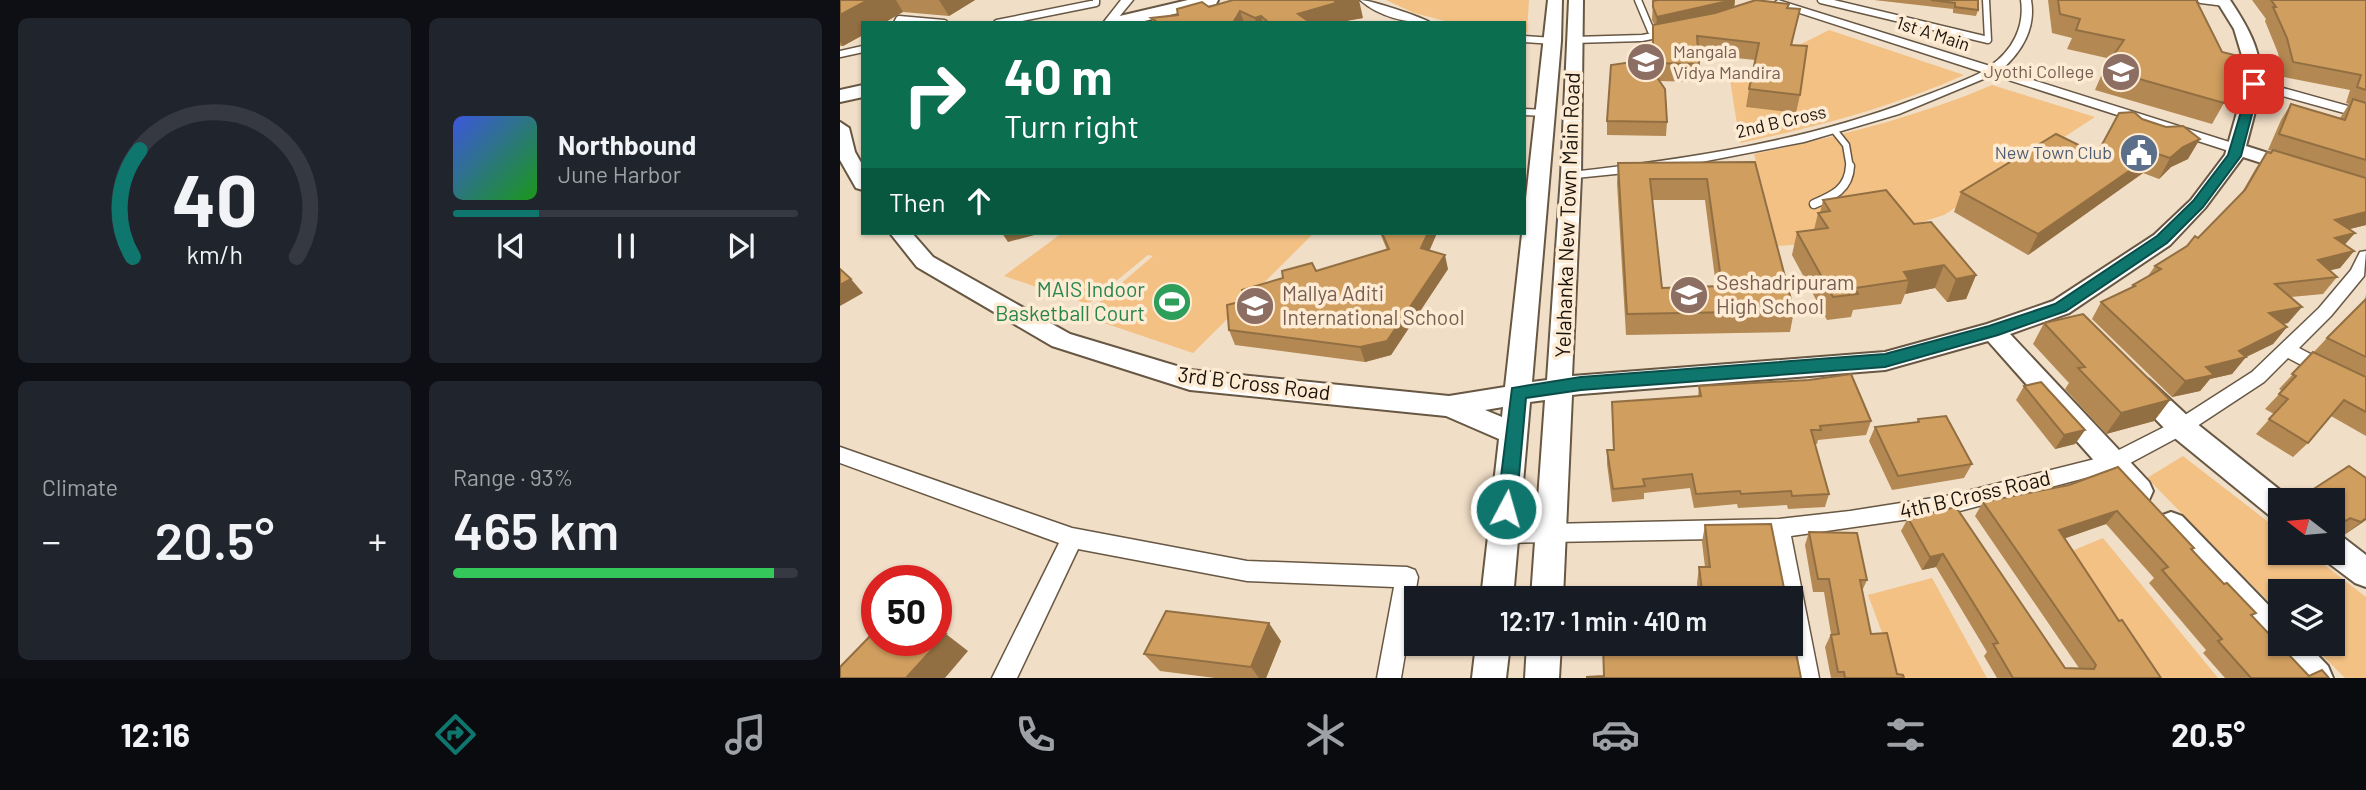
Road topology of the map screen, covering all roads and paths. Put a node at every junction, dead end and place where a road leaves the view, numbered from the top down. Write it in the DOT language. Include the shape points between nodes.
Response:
graph roads {
  1 [pos="1096,0"];
  2 [pos="1128,0"];
  3 [pos="1365,0"];
  4 [pos="1555,0"];
  5 [pos="1576,0"];
  6 [pos="1639,0"];
  7 [pos="1821,0"];
  8 [pos="1986,0"];
  9 [pos="2026,0"];
  10 [pos="2201,0"];
  11 [pos="2224,1"];
  12 [pos="1777,3"];
  13 [pos="1217,4"];
  14 [pos="898,21"];
  15 [pos="922,21"];
  16 [pos="1008,21"];
  17 [pos="1111,21"];
  18 [pos="1121,21"];
  19 [pos="1169,21"];
  20 [pos="1419,21"];
  21 [pos="1687,30"];
  22 [pos="1651,32"];
  23 [pos="1526,39"];
  24 [pos="1574,40"];
  25 [pos="1553,41"];
  26 [pos="861,49"];
  27 [pos="840,54"];
  28 [pos="1991,71"];
  29 [pos="861,80"];
  30 [pos="2254,84"];
  31 [pos="840,85"];
  32 [pos="861,91"];
  33 [pos="840,96"];
  34 [pos="1526,112"];
  35 [pos="1546,113"];
  36 [pos="2366,115"];
  37 [pos="840,128"];
  38 [pos="1834,130"];
  39 [pos="2236,149"];
  40 [pos="2316,174"];
  41 [pos="1571,176"];
  42 [pos="861,178"];
  43 [pos="1532,181"];
  44 [pos="1814,204"];
  45 [pos="903,235"];
  46 [pos="2363,268"];
  47 [pos="1993,331"];
  48 [pos="2288,350"];
  49 [pos="2125,372"];
  50 [pos="1561,387"];
  51 [pos="2366,392"];
  52 [pos="1518,393"];
  53 [pos="1449,406"];
  54 [pos="2181,428"];
  55 [pos="1514,434"];
  56 [pos="840,455"];
  57 [pos="2112,463"];
  58 [pos="2268,497"];
  59 [pos="1952,504"];
  60 [pos="1968,526"];
  61 [pos="1779,528"];
  62 [pos="1552,532"];
  63 [pos="1504,534"];
  64 [pos="1072,538"];
  65 [pos="2345,557"];
  66 [pos="2366,573"];
  67 [pos="1498,586"];
  68 [pos="1549,586"];
  69 [pos="2268,627"];
  70 [pos="1492,656"];
  71 [pos="1543,656"];
  72 [pos="2295,656"];
  73 [pos="1004,678"];
  74 [pos="1389,678"];
  75 [pos="1489,678"];
  76 [pos="1542,678"];
  77 [pos="1807,678"];
  78 [pos="2316,678"];
  1 -- 16 [label="lane" via="1096,4"];
  2 -- 17 [label="street"];
  3 -- 20 [label="street"];
  4 -- 25 [label="street, Yelahanka New Town Main Road"];
  5 -- 24 [label="street, Yelahanka New Town Main Road"];
  6 -- 22 [label="lane"];
  7 -- 8 [label="lane" via="1988,40"];
  9 -- 28 [label="street" via="2025,33"];
  10 -- 11 [label="lane"];
  11 -- 30 [label="street" via="2242,29"];
  12 -- 28 [label="street, 1st A Main"];
  13 -- 18 [label="main road"];
  13 -- 19 [label="main road"];
  14 -- 15 [label="lane"];
  21 -- 24 [label="street" via="1642,38"];
  23 -- 25 [label="street"];
  24 -- 41 [label="street, Yelahanka New Town Main Road"];
  25 -- 35 [label="street, Yelahanka New Town Main Road"];
  26 -- 27 [label="lane"];
  28 -- 38 [label="street, 2nd B Cross" via="1926,100"];
  28 -- 39 [label="street, 1st A Main"];
  29 -- 31 [label="main road"];
  30 -- 36 [label="street"];
  30 -- 39 [label="street, 3rd B Cross Road"];
  32 -- 33 [label="main road"];
  34 -- 35 [label="lane"];
  35 -- 43 [label="street, Yelahanka New Town Main Road"];
  37 -- 42 [label="street" via="845,152"];
  38 -- 41 [label="street, 2nd B Cross" via="1699,159"];
  38 -- 44 [label="lane" via="1849,148 1852,161 1847,180 1836,195"];
  39 -- 40 [label="street"];
  39 -- 47 [label="street, 3rd B Cross Road" via="2198,204 2070,317"];
  41 -- 50 [label="street, Yelahanka New Town Main Road"];
  43 -- 52 [label="street, Yelahanka New Town Main Road"];
  45 -- 53 [label="street, 3rd B Cross Road" via="925,261 1061,340 1190,380"];
  46 -- 48 [label="street, 4th B Cross Road"];
  47 -- 50 [label="street, 3rd B Cross Road" via="1885,360"];
  47 -- 57 [label="street"];
  48 -- 51 [label="street"];
  48 -- 54 [label="street, 4th B Cross Road" via="2258,377"];
  49 -- 54 [label="street"];
  50 -- 52 [label="street, 3rd B Cross Road"];
  50 -- 62 [label="street, Yelahanka New Town Main Road"];
  52 -- 53 [label="street, 3rd B Cross Road"];
  52 -- 55 [label="street, Yelahanka New Town Main Road"];
  53 -- 55 [label="street"];
  54 -- 57 [label="street, 4th B Cross Road"];
  54 -- 58 [label="street"];
  55 -- 63 [label="street, Yelahanka New Town Main Road"];
  56 -- 64 [label="street"];
  57 -- 59 [label="street, 4th B Cross Road"];
  57 -- 69 [label="street"];
  59 -- 60 [label="street"];
  59 -- 61 [label="street, 4th B Cross Road"];
  61 -- 62 [label="street, 4th B Cross Road"];
  61 -- 77 [label="street"];
  62 -- 63 [label="street, 4th B Cross Road"];
  62 -- 68 [label="street, Yelahanka New Town Main Road"];
  63 -- 67 [label="street, Yelahanka New Town Main Road"];
  64 -- 73 [label="street"];
  64 -- 74 [label="street" via="1247,571 1407,577"];
  65 -- 66 [label="street"];
  70 -- 75 [label="street"];
  71 -- 76 [label="street"];
  72 -- 78 [label="street"];
}
